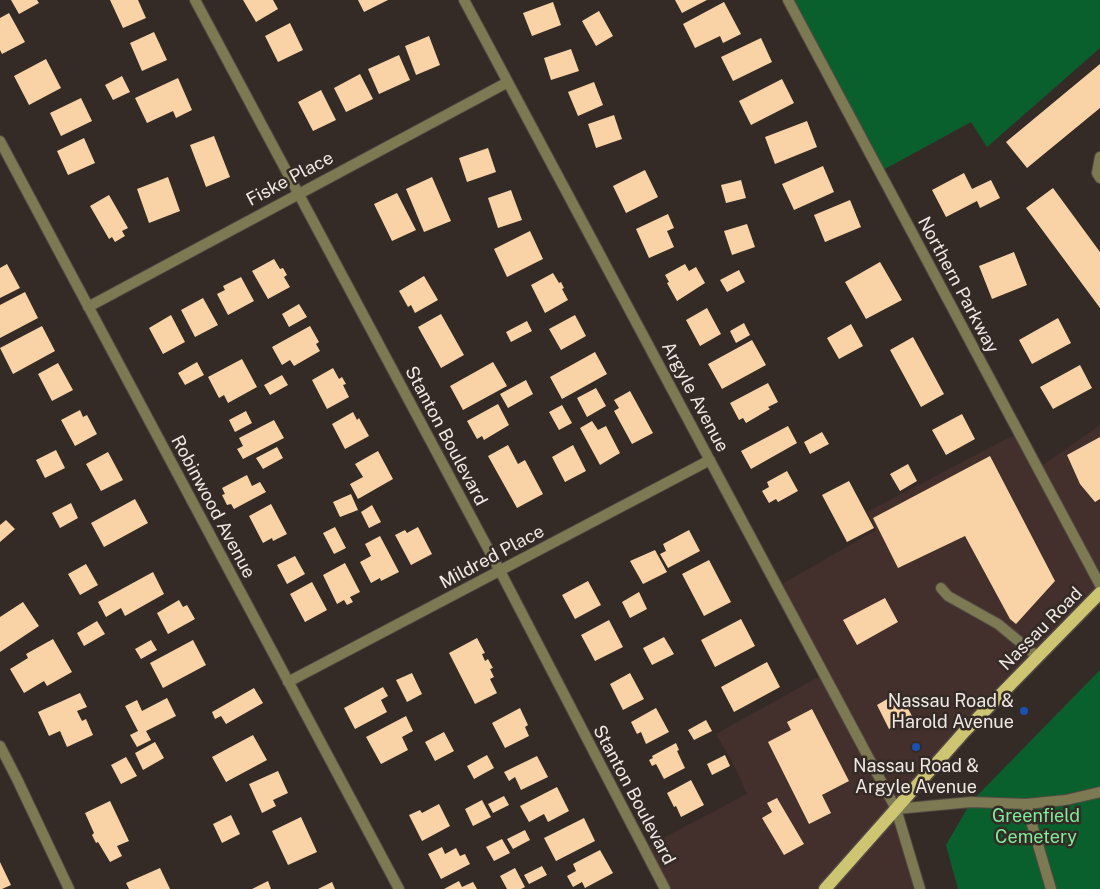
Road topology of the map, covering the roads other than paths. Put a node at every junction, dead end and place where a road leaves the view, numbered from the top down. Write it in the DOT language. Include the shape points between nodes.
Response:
graph roads {
  1 [pos="195,0"];
  2 [pos="464,0"];
  3 [pos="788,0"];
  4 [pos="508,82"];
  5 [pos="0,140"];
  6 [pos="1100,157"];
  7 [pos="1100,178"];
  8 [pos="298,193"];
  9 [pos="88,307"];
  10 [pos="710,460"];
  11 [pos="500,571"];
  12 [pos="1100,585"];
  13 [pos="940,588"];
  14 [pos="1100,594"];
  15 [pos="1038,657"];
  16 [pos="288,682"];
  17 [pos="0,746"];
  18 [pos="1100,792"];
  19 [pos="1026,804"];
  20 [pos="896,809"];
  21 [pos="69,889"];
  22 [pos="399,889"];
  23 [pos="665,889"];
  24 [pos="825,889"];
  25 [pos="920,889"];
  26 [pos="1051,889"];
  1 -- 8 [label="street, Stanton Boulevard"];
  2 -- 4 [label="street, Argyle Avenue"];
  3 -- 12 [label="street, Northern Parkway"];
  4 -- 8 [label="street, Fiske Place"];
  4 -- 10 [label="street, Argyle Avenue"];
  5 -- 9 [label="street, Robinwood Avenue"];
  6 -- 7 [label="street" via="1097,173"];
  8 -- 9 [label="street, Fiske Place"];
  8 -- 11 [label="street, Stanton Boulevard"];
  9 -- 16 [label="street, Robinwood Avenue"];
  10 -- 11 [label="street, Mildred Place"];
  10 -- 20 [label="street, Argyle Avenue"];
  11 -- 16 [label="street, Mildred Place"];
  11 -- 23 [label="street, Stanton Boulevard"];
  13 -- 15 [label="street" via="948,596 998,624"];
  14 -- 15 [label="main road, Nassau Road"];
  15 -- 20 [label="main road, Nassau Road" via="964,732"];
  16 -- 22 [label="street, Robinwood Avenue"];
  17 -- 21 [label="street"];
  18 -- 19 [label="street"];
  19 -- 20 [label="street" via="971,802"];
  19 -- 26 [label="street"];
  20 -- 24 [label="main road, Nassau Road"];
  20 -- 25 [label="street, Argyle Avenue"];
}
